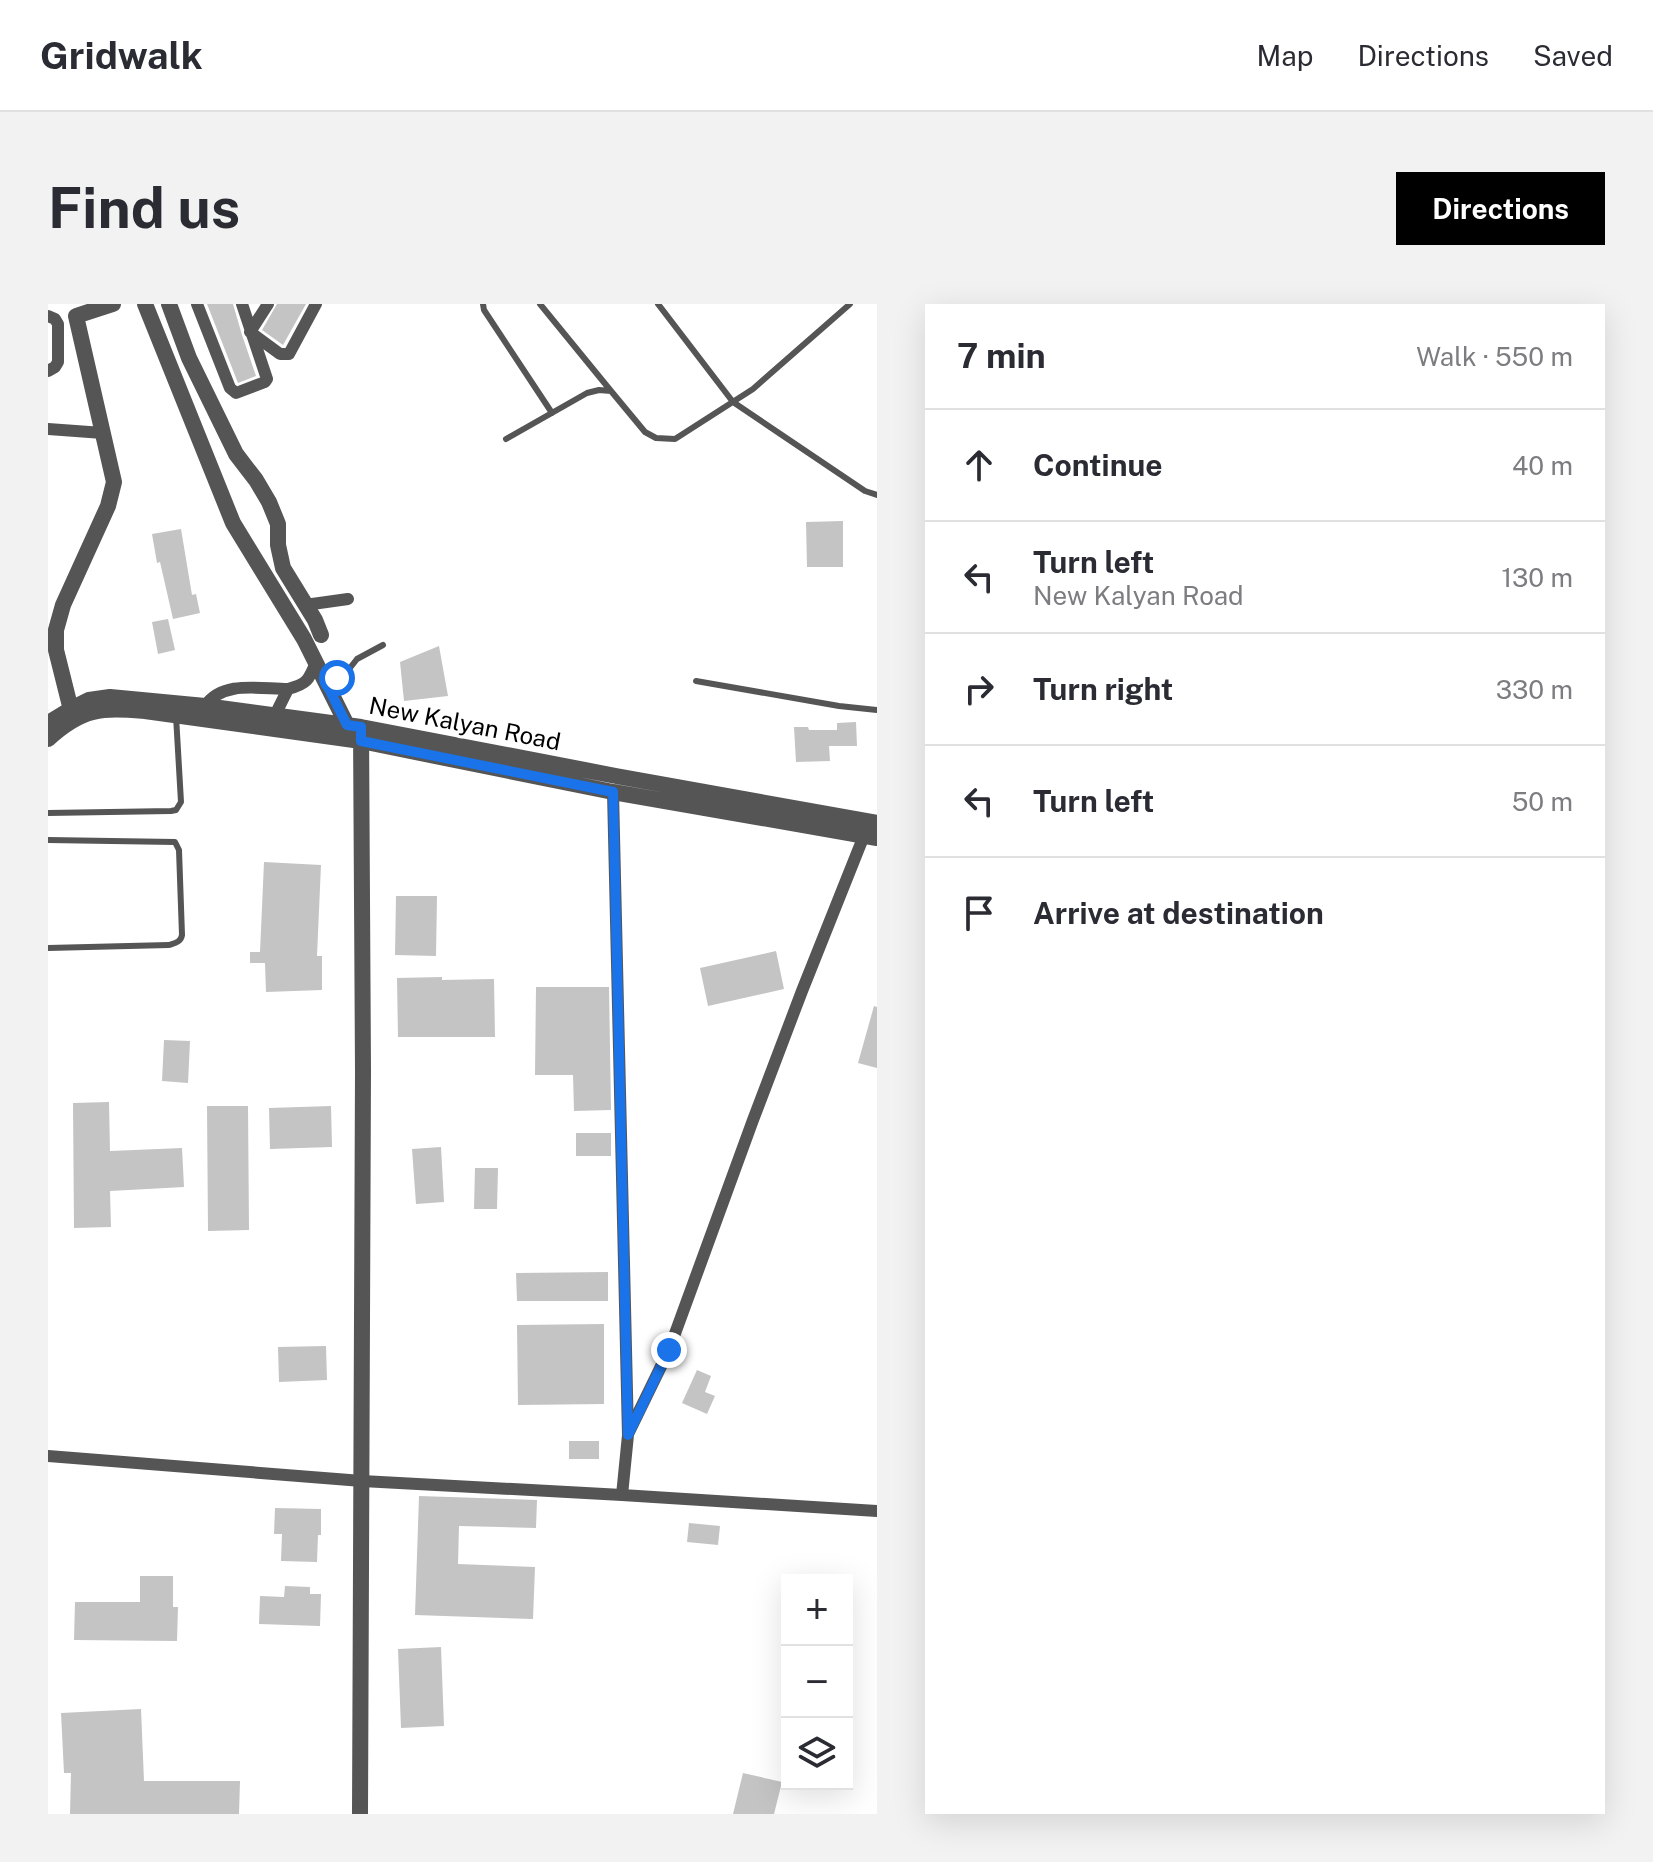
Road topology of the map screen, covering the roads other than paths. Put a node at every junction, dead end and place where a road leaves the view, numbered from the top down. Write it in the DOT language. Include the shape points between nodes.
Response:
graph roads {
  1 [pos="113,304"];
  2 [pos="145,304"];
  3 [pos="169,304"];
  4 [pos="197,304"];
  5 [pos="242,304"];
  6 [pos="268,304"];
  7 [pos="316,304"];
  8 [pos="483,304"];
  9 [pos="540,304"];
  10 [pos="658,304"];
  11 [pos="850,304"];
  12 [pos="75,310"];
  13 [pos="48,316"];
  14 [pos="250,332"];
  15 [pos="48,371"];
  16 [pos="611,391"];
  17 [pos="733,402"];
  18 [pos="552,413"];
  19 [pos="48,429"];
  20 [pos="103,433"];
  21 [pos="506,439"];
  22 [pos="236,454"];
  23 [pos="209,465"];
  24 [pos="877,495"];
  25 [pos="286,592"];
  26 [pos="348,599"];
  27 [pos="305,605"];
  28 [pos="321,635"];
  29 [pos="383,645"];
  30 [pos="54,662"];
  31 [pos="316,662"];
  32 [pos="696,681"];
  33 [pos="288,689"];
  34 [pos="329,689"];
  35 [pos="205,706"];
  36 [pos="877,710"];
  37 [pos="72,714"];
  38 [pos="176,715"];
  39 [pos="275,715"];
  40 [pos="48,723"];
  41 [pos="307,727"];
  42 [pos="356,731"];
  43 [pos="48,739"];
  44 [pos="613,792"];
  45 [pos="48,813"];
  46 [pos="872,830"];
  47 [pos="48,840"];
  48 [pos="48,948"];
  49 [pos="628,1435"];
  50 [pos="48,1456"];
  51 [pos="362,1481"];
  52 [pos="622,1495"];
  53 [pos="877,1511"];
  54 [pos="360,1814"];
  1 -- 12 [label="street"];
  2 -- 23 [label="street"];
  3 -- 22 [label="street"];
  4 -- 14 [label="street" via="234,393 267,381"];
  5 -- 14 [label="street"];
  6 -- 14 [label="street"];
  7 -- 14 [label="street" via="289,354 280,354"];
  8 -- 18 [label="lane"];
  9 -- 16 [label="lane"];
  10 -- 17 [label="lane"];
  11 -- 17 [label="lane"];
  12 -- 20 [label="street"];
  13 -- 15 [label="street" via="58,324 58,362"];
  16 -- 17 [label="lane" via="656,438 675,439"];
  16 -- 18 [label="lane" via="587,393"];
  17 -- 24 [label="lane"];
  18 -- 21 [label="lane"];
  19 -- 20 [label="street"];
  20 -- 30 [label="street" via="114,482 63,605"];
  22 -- 23 [label="street"];
  22 -- 25 [label="street" via="278,524"];
  23 -- 25 [label="street" via="233,523"];
  25 -- 27 [label="street"];
  25 -- 31 [label="street"];
  26 -- 27 [label="street"];
  27 -- 28 [label="street"];
  29 -- 34 [label="lane" via="357,659"];
  30 -- 37 [label="street"];
  31 -- 33 [label="street" via="310,678"];
  31 -- 34 [label="street"];
  32 -- 36 [label="lane"];
  33 -- 35 [label="street" via="234,687 212,696"];
  33 -- 39 [label="street"];
  34 -- 42 [label="street"];
  35 -- 37 [label="street, New Kalyan Road" via="110,697 89,700"];
  35 -- 39 [label="street, New Kalyan Road"];
  37 -- 38 [label="street, New Kalyan Road" via="113,709"];
  37 -- 40 [label="street, New Kalyan Road"];
  37 -- 43 [label="street"];
  38 -- 41 [label="street, New Kalyan Road"];
  38 -- 45 [label="lane" via="181,802 176,810"];
  39 -- 41 [label="street, New Kalyan Road"];
  41 -- 42 [label="street, New Kalyan Road"];
  42 -- 44 [label="street, New Kalyan Road"];
  42 -- 46 [label="street, New Kalyan Road" via="616,776"];
  42 -- 51 [label="street" via="363,1056"];
  44 -- 46 [label="street, New Kalyan Road"];
  44 -- 49 [label="street"];
  46 -- 49 [label="street" via="780,1048 669,1350"];
  47 -- 48 [label="lane" via="175,842 182,935 169,945"];
  49 -- 52 [label="street"];
  50 -- 51 [label="street"];
  51 -- 52 [label="street"];
  51 -- 54 [label="street"];
  52 -- 53 [label="street"];
}
